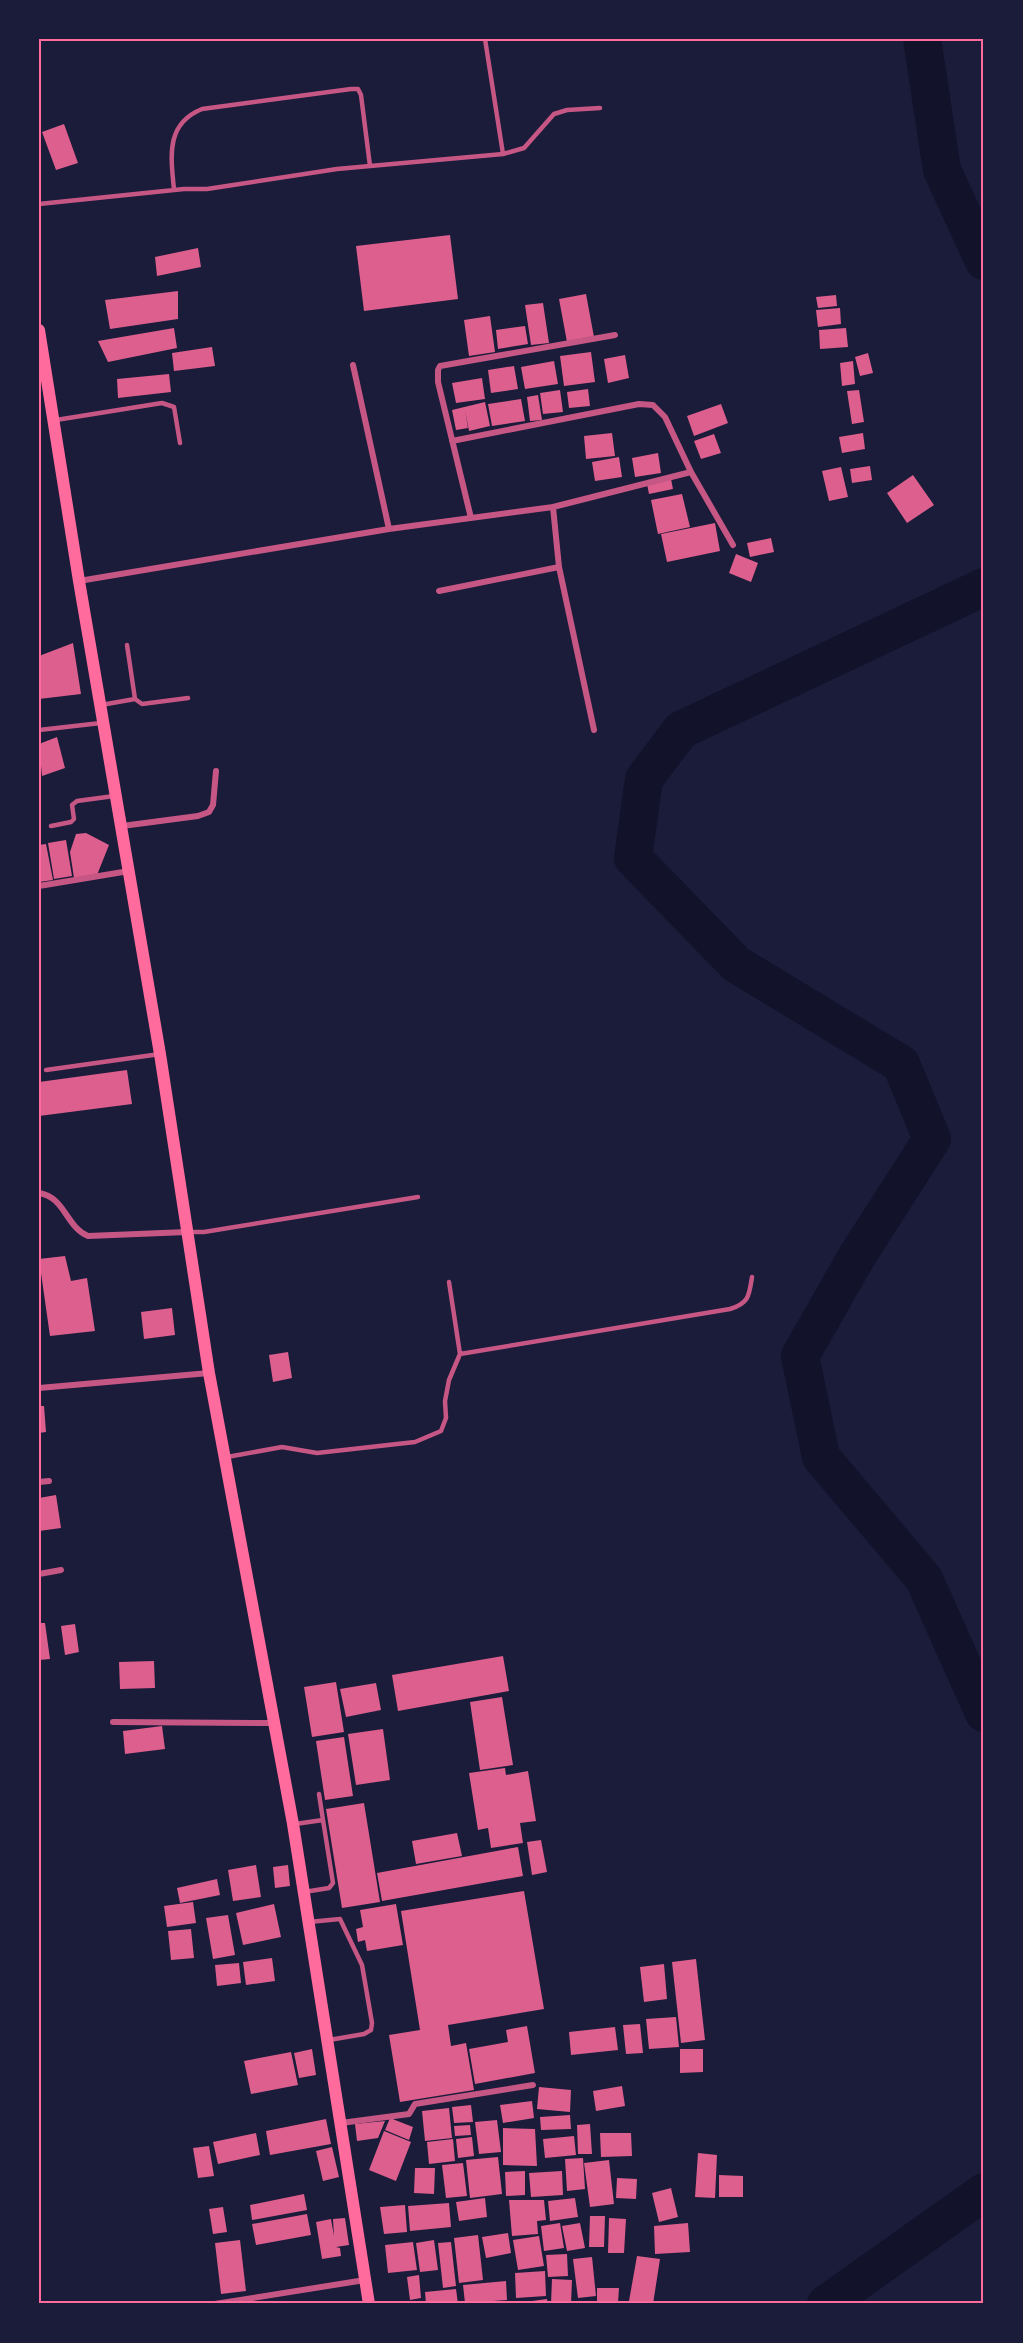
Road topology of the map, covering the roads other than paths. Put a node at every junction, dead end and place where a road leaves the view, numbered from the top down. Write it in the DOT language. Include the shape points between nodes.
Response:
graph roads {
  1 [pos="484,39"];
  2 [pos="600,108"];
  3 [pos="503,154"];
  4 [pos="370,166"];
  5 [pos="174,190"];
  6 [pos="39,204"];
  7 [pos="39,335"];
  8 [pos="615,335"];
  9 [pos="353,365"];
  10 [pos="53,420"];
  11 [pos="452,441"];
  12 [pos="180,443"];
  13 [pos="691,472"];
  14 [pos="553,507"];
  15 [pos="471,518"];
  16 [pos="389,529"];
  17 [pos="733,545"];
  18 [pos="558,567"];
  19 [pos="79,581"];
  20 [pos="440,591"];
  21 [pos="128,645"];
  22 [pos="188,698"];
  23 [pos="135,699"];
  24 [pos="101,705"];
  25 [pos="104,723"];
  26 [pos="39,730"];
  27 [pos="594,730"];
  28 [pos="216,771"];
  29 [pos="117,795"];
  30 [pos="51,826"];
  31 [pos="122,826"];
  32 [pos="129,870"];
  33 [pos="39,886"];
  34 [pos="160,1054"];
  35 [pos="46,1070"];
  36 [pos="39,1193"];
  37 [pos="418,1197"];
  38 [pos="187,1232"];
  39 [pos="752,1277"];
  40 [pos="448,1282"];
  41 [pos="460,1354"];
  42 [pos="209,1373"];
  43 [pos="39,1388"];
  44 [pos="224,1458"];
  45 [pos="49,1481"];
  46 [pos="39,1482"];
  47 [pos="61,1570"];
  48 [pos="39,1574"];
  49 [pos="113,1722"];
  50 [pos="274,1724"];
  51 [pos="319,1794"];
  52 [pos="323,1820"];
  53 [pos="293,1824"];
  54 [pos="304,1892"];
  55 [pos="309,1922"];
  56 [pos="328,2040"];
  57 [pos="533,2085"];
  58 [pos="340,2123"];
  59 [pos="365,2280"];
  60 [pos="215,2304"];
  61 [pos="369,2304"];
  1 -- 3 [label="lane"];
  2 -- 3 [label="lane" via="554,114 528,144"];
  3 -- 4 [label="lane"];
  4 -- 5 [label="lane" via="207,189"];
  4 -- 5 [label="lane" via="361,95 358,89 351,88 202,109 189,115 174,136"];
  5 -- 6 [label="lane"];
  7 -- 10 [label="main road"];
  8 -- 11 [label="street" via="440,366 438,382"];
  9 -- 16 [label="street"];
  10 -- 12 [label="lane" via="162,403 174,408"];
  10 -- 19 [label="main road"];
  11 -- 13 [label="street" via="646,404 665,417"];
  11 -- 15 [label="street"];
  13 -- 14 [label="street"];
  13 -- 17 [label="street"];
  14 -- 15 [label="street"];
  14 -- 18 [label="street"];
  15 -- 16 [label="street"];
  16 -- 19 [label="street"];
  18 -- 20 [label="street"];
  18 -- 27 [label="street"];
  19 -- 24 [label="main road"];
  21 -- 23 [label="lane"];
  22 -- 23 [label="lane" via="142,704"];
  23 -- 24 [label="lane"];
  24 -- 25 [label="main road"];
  25 -- 26 [label="lane"];
  25 -- 29 [label="main road"];
  28 -- 31 [label="street" via="209,812"];
  29 -- 30 [label="lane" via="77,801 72,805 72,822"];
  29 -- 31 [label="main road"];
  31 -- 32 [label="main road"];
  32 -- 33 [label="street"];
  32 -- 34 [label="main road"];
  34 -- 35 [label="lane"];
  34 -- 38 [label="main road"];
  36 -- 38 [label="street" via="53,1197 75,1227 88,1236"];
  37 -- 38 [label="lane"];
  38 -- 42 [label="main road"];
  39 -- 41 [label="lane" via="749,1297 741,1306 730,1309"];
  40 -- 41 [label="lane"];
  41 -- 44 [label="lane" via="448,1380 446,1418 441,1431 426,1439 317,1453 282,1448"];
  42 -- 43 [label="street"];
  42 -- 44 [label="main road"];
  44 -- 50 [label="main road"];
  45 -- 46 [label="street"];
  47 -- 48 [label="street"];
  49 -- 50 [label="street"];
  50 -- 53 [label="main road"];
  51 -- 52 [label="lane"];
  52 -- 53 [label="lane"];
  52 -- 54 [label="lane" via="333,1883 329,1888"];
  53 -- 54 [label="main road"];
  54 -- 55 [label="main road"];
  55 -- 56 [label="main road"];
  55 -- 56 [label="lane" via="340,1919 362,1965 372,2024 364,2034"];
  56 -- 58 [label="main road"];
  57 -- 58 [label="street" via="415,2104 409,2114"];
  58 -- 59 [label="main road"];
  59 -- 60 [label="street"];
  59 -- 61 [label="main road"];
}
